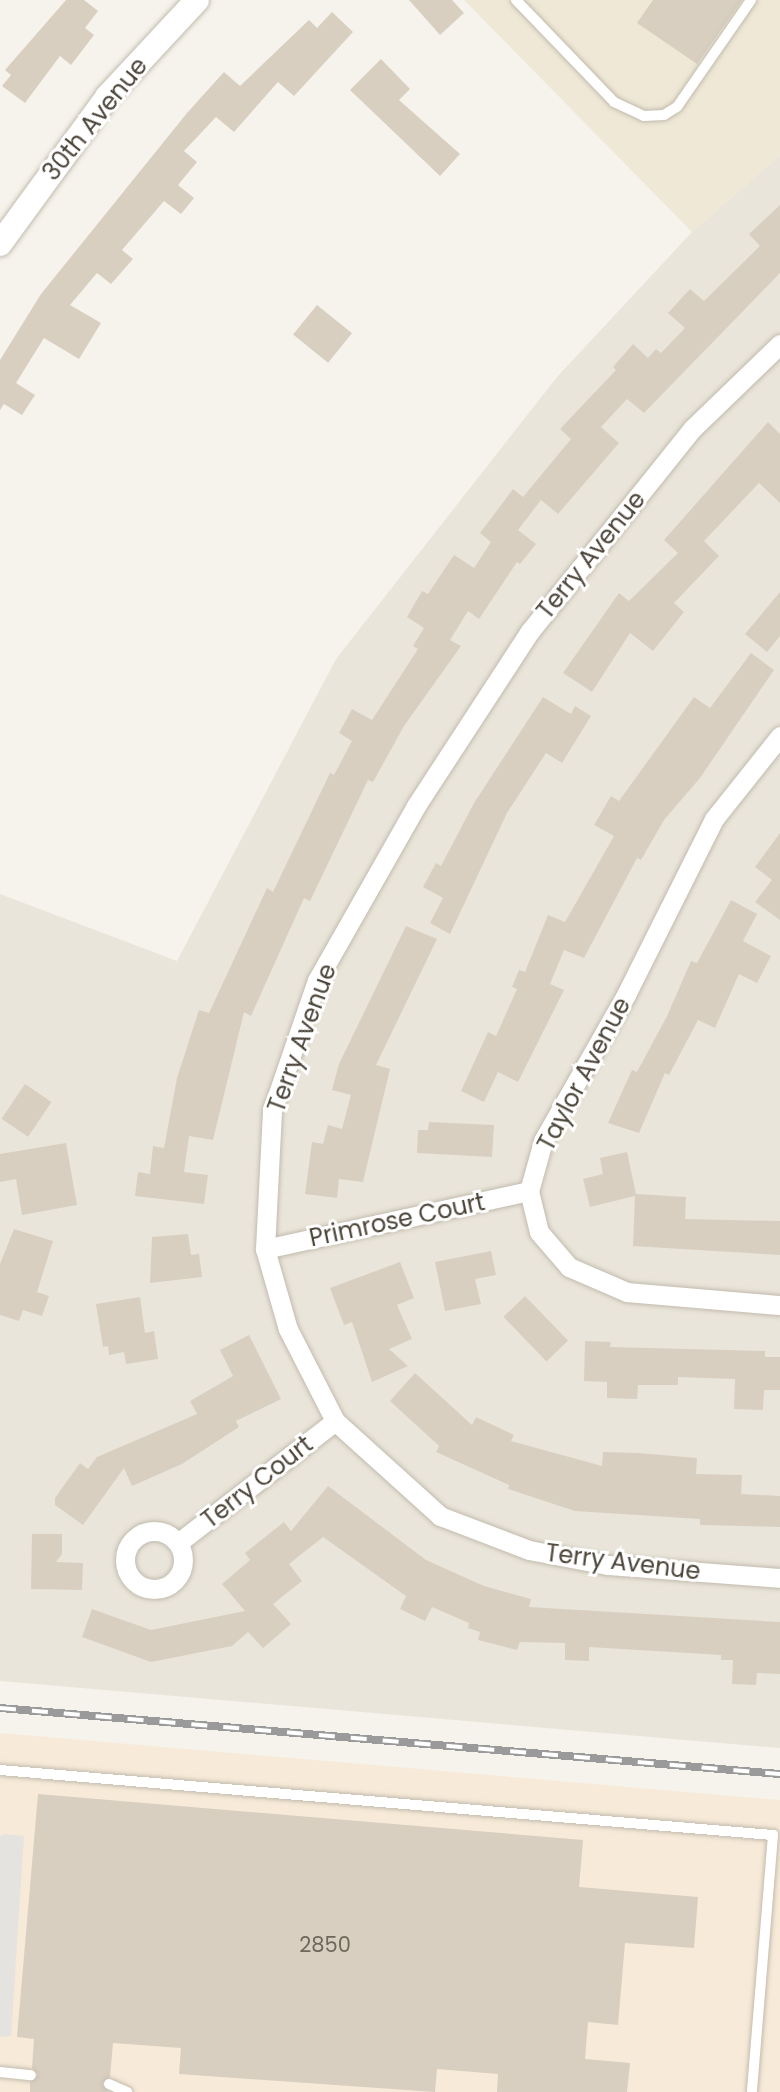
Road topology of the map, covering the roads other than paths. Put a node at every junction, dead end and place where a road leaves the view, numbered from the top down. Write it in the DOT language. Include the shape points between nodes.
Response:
graph roads {
  1 [pos="197,0"];
  2 [pos="516,0"];
  3 [pos="751,0"];
  4 [pos="0,244"];
  5 [pos="780,344"];
  6 [pos="780,736"];
  7 [pos="529,1191"];
  8 [pos="265,1249"];
  9 [pos="780,1305"];
  10 [pos="335,1421"];
  11 [pos="178,1543"];
  12 [pos="780,1578"];
  13 [pos="0,1770"];
  14 [pos="0,2072"];
  15 [pos="31,2075"];
  16 [pos="109,2084"];
  17 [pos="127,2092"];
  18 [pos="752,2092"];
  1 -- 4 [label="street, 30th Avenue" via="107,97"];
  2 -- 3 [label="lane" via="614,102 645,116 664,115 677,107"];
  5 -- 8 [label="street, Terry Avenue" via="692,429 530,631 416,806 317,980 272,1111"];
  6 -- 7 [label="street, Taylor Avenue" via="714,819 627,993 544,1141"];
  7 -- 8 [label="street, Primrose Court"];
  7 -- 9 [label="street" via="539,1232 569,1267 627,1292"];
  8 -- 10 [label="street, Terry Avenue" via="288,1329"];
  10 -- 11 [label="street, Terry Court"];
  10 -- 12 [label="street, Terry Avenue" via="440,1516 529,1550 608,1565"];
  13 -- 18 [label="lane" via="773,1835"];
  14 -- 15 [label="lane"];
  16 -- 17 [label="lane"];
}
